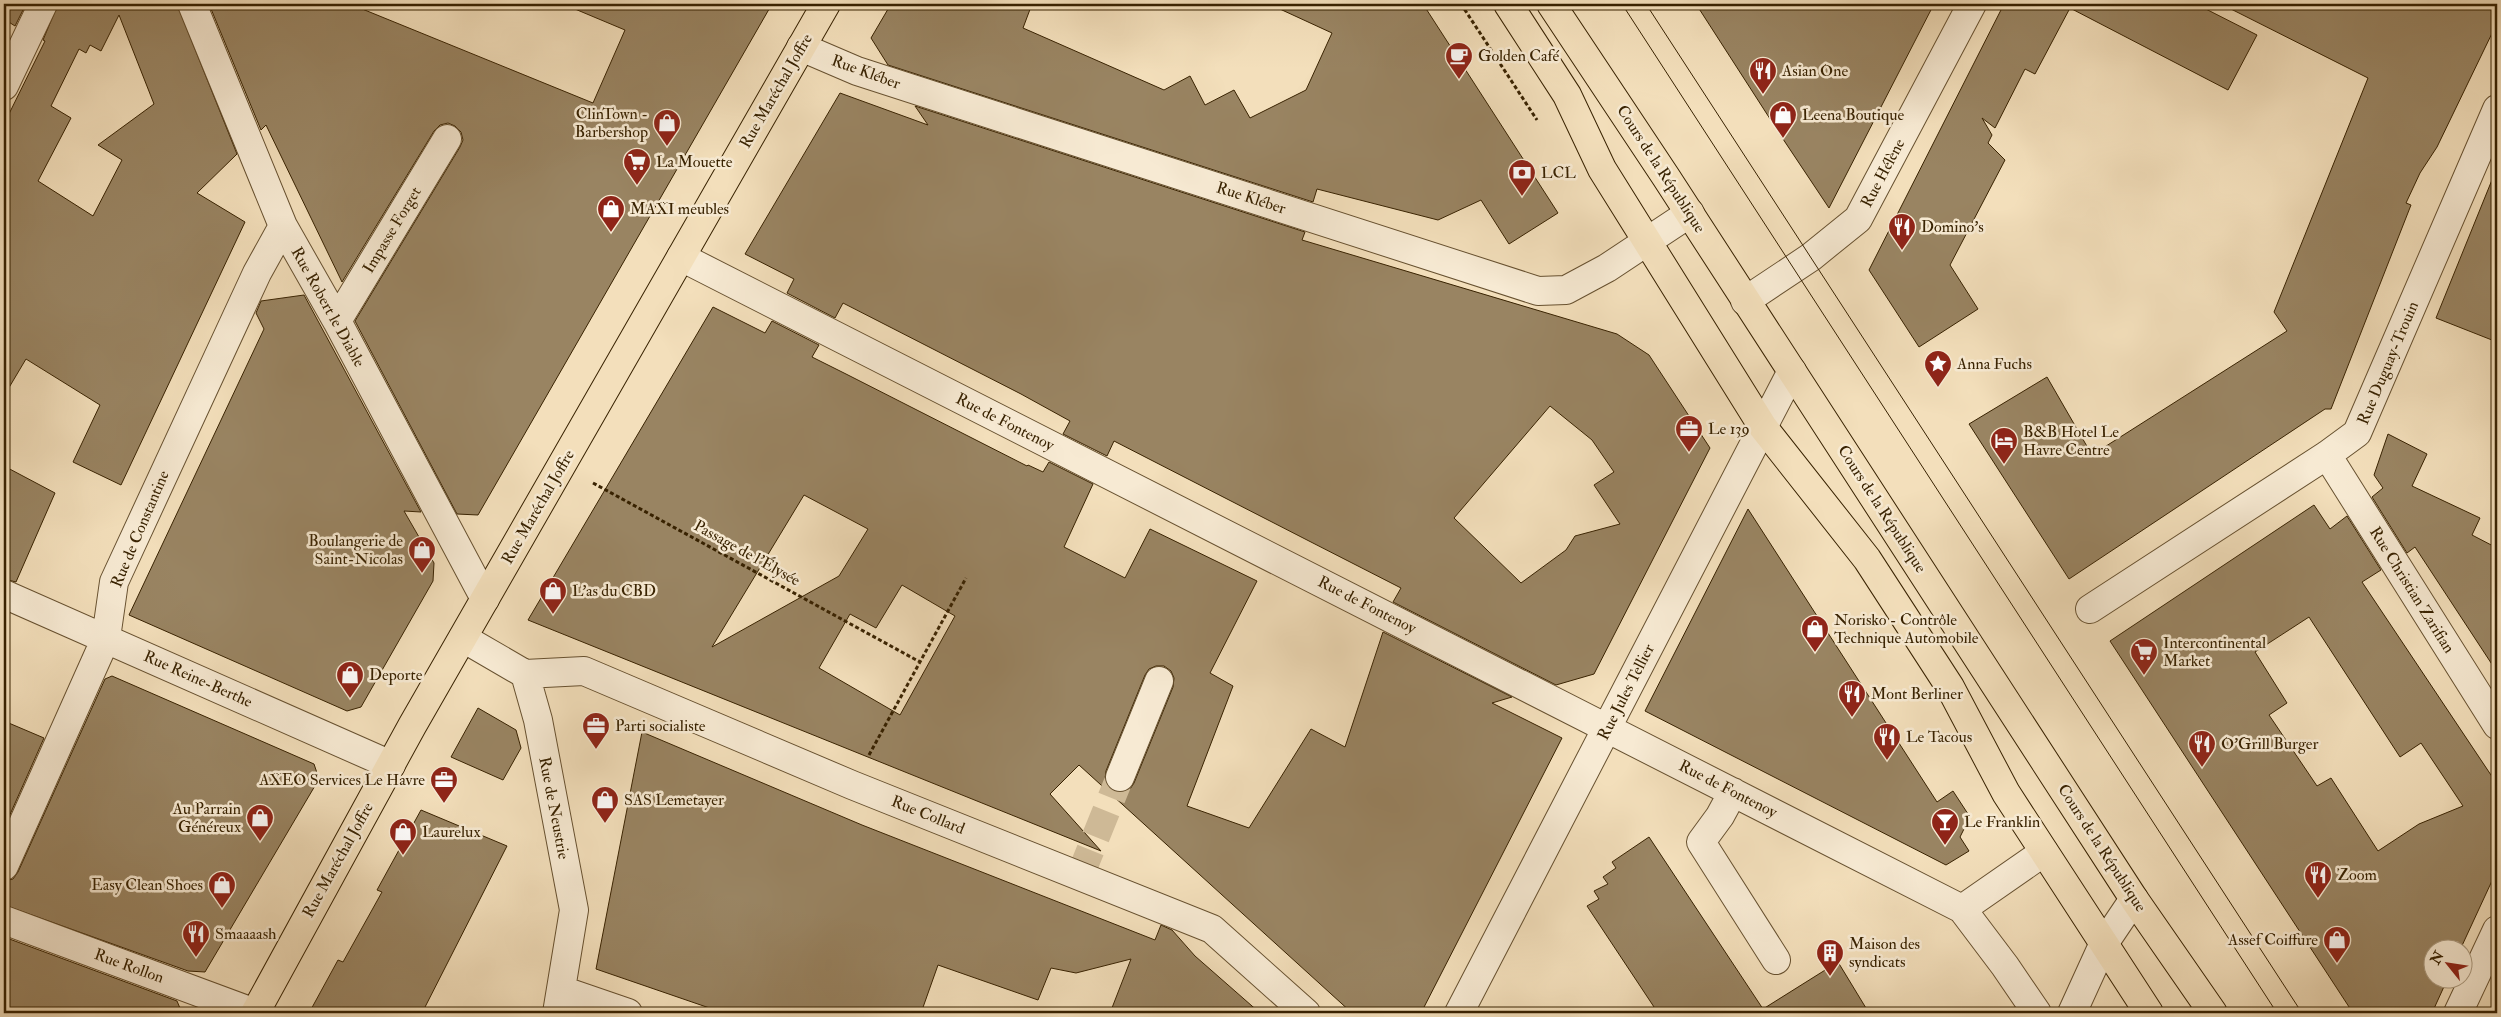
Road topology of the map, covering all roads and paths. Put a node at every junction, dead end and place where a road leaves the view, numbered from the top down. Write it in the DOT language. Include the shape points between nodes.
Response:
graph roads {
  1 [pos="43,4"];
  2 [pos="192,4"];
  3 [pos="826,4"];
  4 [pos="1508,4"];
  5 [pos="1552,4"];
  6 [pos="1972,4"];
  7 [pos="801,48"];
  8 [pos="4,86"];
  9 [pos="2497,109"];
  10 [pos="447,140"];
  11 [pos="1690,213"];
  12 [pos="283,226"];
  13 [pos="1648,241"];
  14 [pos="681,257"];
  15 [pos="1745,300"];
  16 [pos="337,321"];
  17 [pos="1792,371"];
  18 [pos="1763,427"];
  19 [pos="2327,455"];
  20 [pos="562,466"];
  21 [pos="966,578"];
  22 [pos="4,594"];
  23 [pos="486,600"];
  24 [pos="2090,609"];
  25 [pos="106,638"];
  26 [pos="463,638"];
  27 [pos="920,662"];
  28 [pos="525,674"];
  29 [pos="1159,681"];
  30 [pos="2497,725"];
  31 [pos="1608,727"];
  32 [pos="391,765"];
  33 [pos="1120,777"];
  34 [pos="852,785"];
  35 [pos="1733,792"];
  36 [pos="2044,852"];
  37 [pos="4,866"];
  38 [pos="2134,898"];
  39 [pos="1962,909"];
  40 [pos="4,920"];
  41 [pos="2497,930"];
  42 [pos="2103,945"];
  43 [pos="1776,960"];
  44 [pos="559,1001"];
  45 [pos="255,1013"];
  46 [pos="628,1013"];
  47 [pos="1306,1013"];
  48 [pos="1459,1013"];
  49 [pos="2037,1013"];
  50 [pos="2072,1013"];
  51 [pos="2149,1013"];
  52 [pos="2213,1013"];
  53 [pos="2458,1013"];
  1 -- 8 [label="street"];
  2 -- 12 [label="street, Rue Robert le Diable"];
  3 -- 7 [label="main road, Rue Maréchal Joffre"];
  4 -- 13 [label="main road" via="1567,95 1602,170"];
  5 -- 11 [label="main road, Cours de la République"];
  6 -- 15 [label="street, Rue Hélène" via="1858,219 1811,257"];
  7 -- 13 [label="street, Rue Kléber" via="857,71 1538,291 1566,290"];
  7 -- 14 [label="main road, Rue Maréchal Joffre"];
  9 -- 19 [label="street, Rue Duguay-Trouin" via="2357,433"];
  10 -- 16 [label="street, Impasse Forget"];
  11 -- 13 [label="street, Rue Kléber"];
  11 -- 15 [label="main road, Cours de la République"];
  12 -- 16 [label="street, Rue Robert le Diable"];
  12 -- 25 [label="street, Rue de Constantine" via="257,273 114,582"];
  13 -- 18 [label="main road"];
  14 -- 20 [label="main road, Rue Maréchal Joffre"];
  14 -- 31 [label="street, Rue de Fontenoy"];
  15 -- 17 [label="main road, Cours de la République"];
  16 -- 23 [label="street, Rue Robert le Diable"];
  17 -- 18 [label="street, Rue Jules Tellier"];
  17 -- 38 [label="main road, Cours de la République"];
  18 -- 31 [label="street, Rue Jules Tellier"];
  18 -- 36 [label="main road" via="1867,560 1950,687 2006,793"];
  19 -- 24 [label="street, Rue Duguay-Trouin"];
  19 -- 30 [label="street, Rue Christian Zarifian"];
  20 -- 23 [label="main road, Rue Maréchal Joffre"];
  20 -- 27 [label="path, Passage de l'Élysée"];
  21 -- 27 [label="path"];
  22 -- 25 [label="street, Rue Reine-Berthe"];
  23 -- 26 [label="main road, Rue Maréchal Joffre"];
  25 -- 32 [label="street, Rue Reine-Berthe"];
  25 -- 37 [label="street, Rue de Constantine"];
  26 -- 28 [label="street"];
  26 -- 32 [label="main road, Rue Maréchal Joffre"];
  27 -- 34 [label="path"];
  28 -- 34 [label="street, Rue Collard" via="584,671"];
  28 -- 44 [label="street, Rue de Neustrie" via="538,720 574,910"];
  29 -- 33 [label="street"];
  31 -- 35 [label="street, Rue de Fontenoy"];
  31 -- 48 [label="street, Rue Jules Tellier"];
  32 -- 45 [label="main road, Rue Maréchal Joffre"];
  34 -- 47 [label="street, Rue Collard" via="1212,928"];
  35 -- 39 [label="street, Rue de Fontenoy"];
  35 -- 43 [label="street" via="1701,842"];
  36 -- 39 [label="street"];
  36 -- 42 [label="main road"];
  38 -- 42 [label="street"];
  38 -- 52 [label="main road, Cours de la République"];
  39 -- 49 [label="street"];
  40 -- 45 [label="street, Rue Rollon"];
  41 -- 53 [label="street"];
  42 -- 50 [label="street"];
  42 -- 51 [label="main road"];
  44 -- 46 [label="street"];
}
